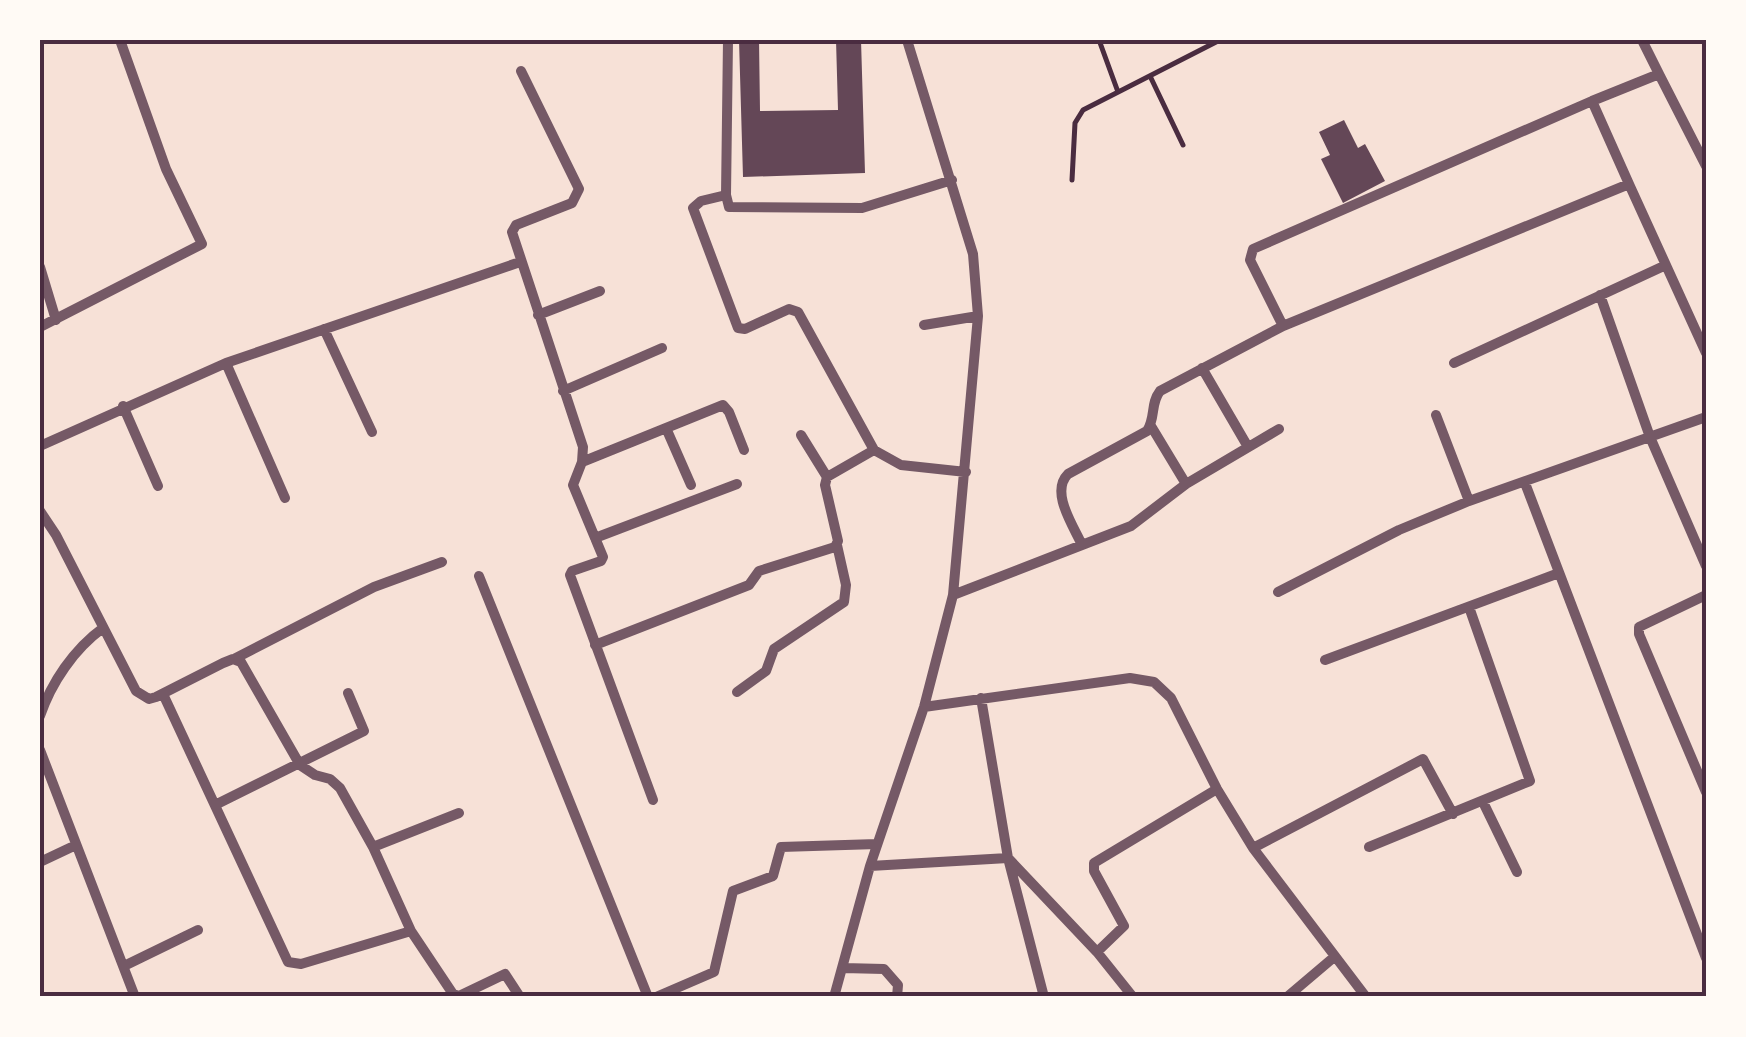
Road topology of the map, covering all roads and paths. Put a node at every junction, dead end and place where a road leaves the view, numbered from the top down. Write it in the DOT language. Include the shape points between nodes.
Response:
graph roads {
  1 [pos="120,40"];
  2 [pos="728,40"];
  3 [pos="907,40"];
  4 [pos="1099,40"];
  5 [pos="1220,40"];
  6 [pos="1642,40"];
  7 [pos="521,71"];
  8 [pos="1659,74"];
  9 [pos="1150,76"];
  10 [pos="1118,92"];
  11 [pos="1592,101"];
  12 [pos="1183,145"];
  13 [pos="1706,166"];
  14 [pos="952,180"];
  15 [pos="1072,180"];
  16 [pos="1629,184"];
  17 [pos="726,195"];
  18 [pos="520,262"];
  19 [pos="1666,265"];
  20 [pos="40,267"];
  21 [pos="600,290"];
  22 [pos="1600,295"];
  23 [pos="538,315"];
  24 [pos="978,316"];
  25 [pos="56,320"];
  26 [pos="924,324"];
  27 [pos="1283,326"];
  28 [pos="40,327"];
  29 [pos="324,329"];
  30 [pos="1702,336"];
  31 [pos="662,348"];
  32 [pos="1706,353"];
  33 [pos="226,362"];
  34 [pos="1454,362"];
  35 [pos="1202,368"];
  36 [pos="564,390"];
  37 [pos="123,406"];
  38 [pos="1436,414"];
  39 [pos="1706,417"];
  40 [pos="1151,426"];
  41 [pos="666,428"];
  42 [pos="1279,428"];
  43 [pos="372,432"];
  44 [pos="802,435"];
  45 [pos="1650,437"];
  46 [pos="40,446"];
  47 [pos="1248,447"];
  48 [pos="744,450"];
  49 [pos="874,450"];
  50 [pos="582,462"];
  51 [pos="966,472"];
  52 [pos="827,477"];
  53 [pos="1525,483"];
  54 [pos="737,484"];
  55 [pos="1186,484"];
  56 [pos="690,485"];
  57 [pos="158,486"];
  58 [pos="285,498"];
  59 [pos="1469,500"];
  60 [pos="40,511"];
  61 [pos="594,538"];
  62 [pos="837,545"];
  63 [pos="1082,545"];
  64 [pos="442,562"];
  65 [pos="1706,566"];
  66 [pos="1560,573"];
  67 [pos="480,576"];
  68 [pos="1278,592"];
  69 [pos="953,595"];
  70 [pos="1706,595"];
  71 [pos="1469,606"];
  72 [pos="103,628"];
  73 [pos="595,645"];
  74 [pos="233,659"];
  75 [pos="1325,660"];
  76 [pos="737,692"];
  77 [pos="348,693"];
  78 [pos="163,694"];
  79 [pos="981,698"];
  80 [pos="924,707"];
  81 [pos="40,716"];
  82 [pos="40,750"];
  83 [pos="300,765"];
  84 [pos="1217,790"];
  85 [pos="1706,792"];
  86 [pos="653,800"];
  87 [pos="1483,802"];
  88 [pos="214,806"];
  89 [pos="459,814"];
  90 [pos="1453,814"];
  91 [pos="76,844"];
  92 [pos="877,844"];
  93 [pos="373,847"];
  94 [pos="1369,847"];
  95 [pos="1253,848"];
  96 [pos="1008,858"];
  97 [pos="40,862"];
  98 [pos="870,866"];
  99 [pos="1516,872"];
  100 [pos="198,930"];
  101 [pos="410,931"];
  102 [pos="1097,952"];
  103 [pos="1333,958"];
  104 [pos="1706,958"];
  105 [pos="124,966"];
  106 [pos="843,968"];
  107 [pos="135,997"];
  108 [pos="520,997"];
  109 [pos="648,997"];
  110 [pos="656,997"];
  111 [pos="834,997"];
  112 [pos="898,997"];
  113 [pos="1044,997"];
  114 [pos="1134,997"];
  115 [pos="1287,997"];
  116 [pos="1366,997"];
  1 -- 25 [label="street" via="166,169 202,244"];
  2 -- 17 [label="street"];
  3 -- 14 [label="street"];
  4 -- 10 [label="path"];
  5 -- 9 [label="path"];
  6 -- 8 [label="street"];
  7 -- 18 [label="street" via="579,189 572,203 516,225"];
  8 -- 11 [label="street"];
  8 -- 13 [label="street"];
  9 -- 10 [label="path"];
  9 -- 12 [label="path"];
  10 -- 15 [label="path" via="1077,116"];
  11 -- 16 [label="street"];
  11 -- 27 [label="street" via="1253,249 1250,260"];
  14 -- 17 [label="street" via="862,208 732,209"];
  14 -- 24 [label="street" via="972,254"];
  16 -- 19 [label="street"];
  16 -- 27 [label="street"];
  17 -- 49 [label="street" via="693,208 736,324 746,329 789,309 798,312"];
  18 -- 23 [label="street"];
  18 -- 29 [label="street"];
  19 -- 22 [label="street"];
  19 -- 30 [label="street"];
  20 -- 25 [label="street"];
  21 -- 23 [label="street"];
  22 -- 34 [label="street"];
  22 -- 45 [label="street"];
  23 -- 36 [label="street"];
  24 -- 26 [label="street"];
  24 -- 51 [label="street"];
  25 -- 28 [label="street"];
  27 -- 35 [label="street"];
  29 -- 33 [label="street"];
  29 -- 43 [label="street"];
  30 -- 32 [label="street"];
  31 -- 36 [label="street"];
  33 -- 37 [label="street"];
  33 -- 58 [label="street"];
  35 -- 40 [label="street" via="1160,391"];
  35 -- 47 [label="street"];
  36 -- 50 [label="street"];
  37 -- 46 [label="street"];
  37 -- 57 [label="street"];
  38 -- 59 [label="street"];
  39 -- 45 [label="street"];
  40 -- 55 [label="street"];
  40 -- 63 [label="street" via="1061,482"];
  41 -- 48 [label="street" via="722,405"];
  41 -- 50 [label="street"];
  41 -- 56 [label="street"];
  42 -- 47 [label="street"];
  44 -- 52 [label="street"];
  45 -- 53 [label="street"];
  45 -- 65 [label="street"];
  47 -- 55 [label="street"];
  49 -- 51 [label="street" via="901,466"];
  49 -- 52 [label="street"];
  50 -- 61 [label="street" via="574,486"];
  51 -- 69 [label="street"];
  52 -- 62 [label="street"];
  53 -- 59 [label="street"];
  53 -- 66 [label="street"];
  54 -- 61 [label="street"];
  55 -- 63 [label="street" via="1131,526"];
  59 -- 68 [label="street"];
  60 -- 72 [label="street"];
  61 -- 73 [label="street" via="603,560 570,575"];
  62 -- 73 [label="street" via="759,571 749,585"];
  62 -- 76 [label="street" via="844,602 774,649 768,668"];
  63 -- 69 [label="street"];
  64 -- 74 [label="street" via="374,588"];
  66 -- 71 [label="street"];
  66 -- 104 [label="street"];
  67 -- 109 [label="street"];
  69 -- 80 [label="street"];
  70 -- 85 [label="street" via="1638,627"];
  71 -- 75 [label="street"];
  71 -- 87 [label="street" via="1530,776 1526,785"];
  72 -- 78 [label="street" via="136,691 149,698"];
  72 -- 81 [label="street" via="66,666"];
  73 -- 86 [label="street"];
  74 -- 78 [label="street"];
  74 -- 83 [label="street" via="247,668"];
  77 -- 83 [label="street" via="364,731"];
  78 -- 88 [label="street"];
  79 -- 80 [label="street"];
  79 -- 84 [label="street" via="1130,678 1154,682 1171,698"];
  79 -- 96 [label="street"];
  80 -- 92 [label="street"];
  82 -- 91 [label="street"];
  83 -- 88 [label="street"];
  83 -- 93 [label="street" via="336,783"];
  84 -- 95 [label="street"];
  84 -- 102 [label="street" via="1094,862 1124,926"];
  87 -- 90 [label="street"];
  87 -- 99 [label="street"];
  88 -- 101 [label="street" via="288,962 301,964"];
  89 -- 93 [label="street"];
  90 -- 94 [label="street"];
  90 -- 95 [label="street" via="1423,760"];
  91 -- 97 [label="street"];
  91 -- 105 [label="street"];
  92 -- 98 [label="street"];
  92 -- 110 [label="street" via="781,848 773,876 732,892 714,972"];
  93 -- 101 [label="street"];
  95 -- 103 [label="street"];
  96 -- 98 [label="street"];
  96 -- 102 [label="street"];
  96 -- 113 [label="street"];
  98 -- 106 [label="street"];
  100 -- 105 [label="street"];
  101 -- 108 [label="street" via="453,994 505,974"];
  102 -- 114 [label="street"];
  103 -- 115 [label="street"];
  103 -- 116 [label="street"];
  105 -- 107 [label="street"];
  106 -- 111 [label="street"];
  106 -- 112 [label="street" via="884,969 898,985"];
}
